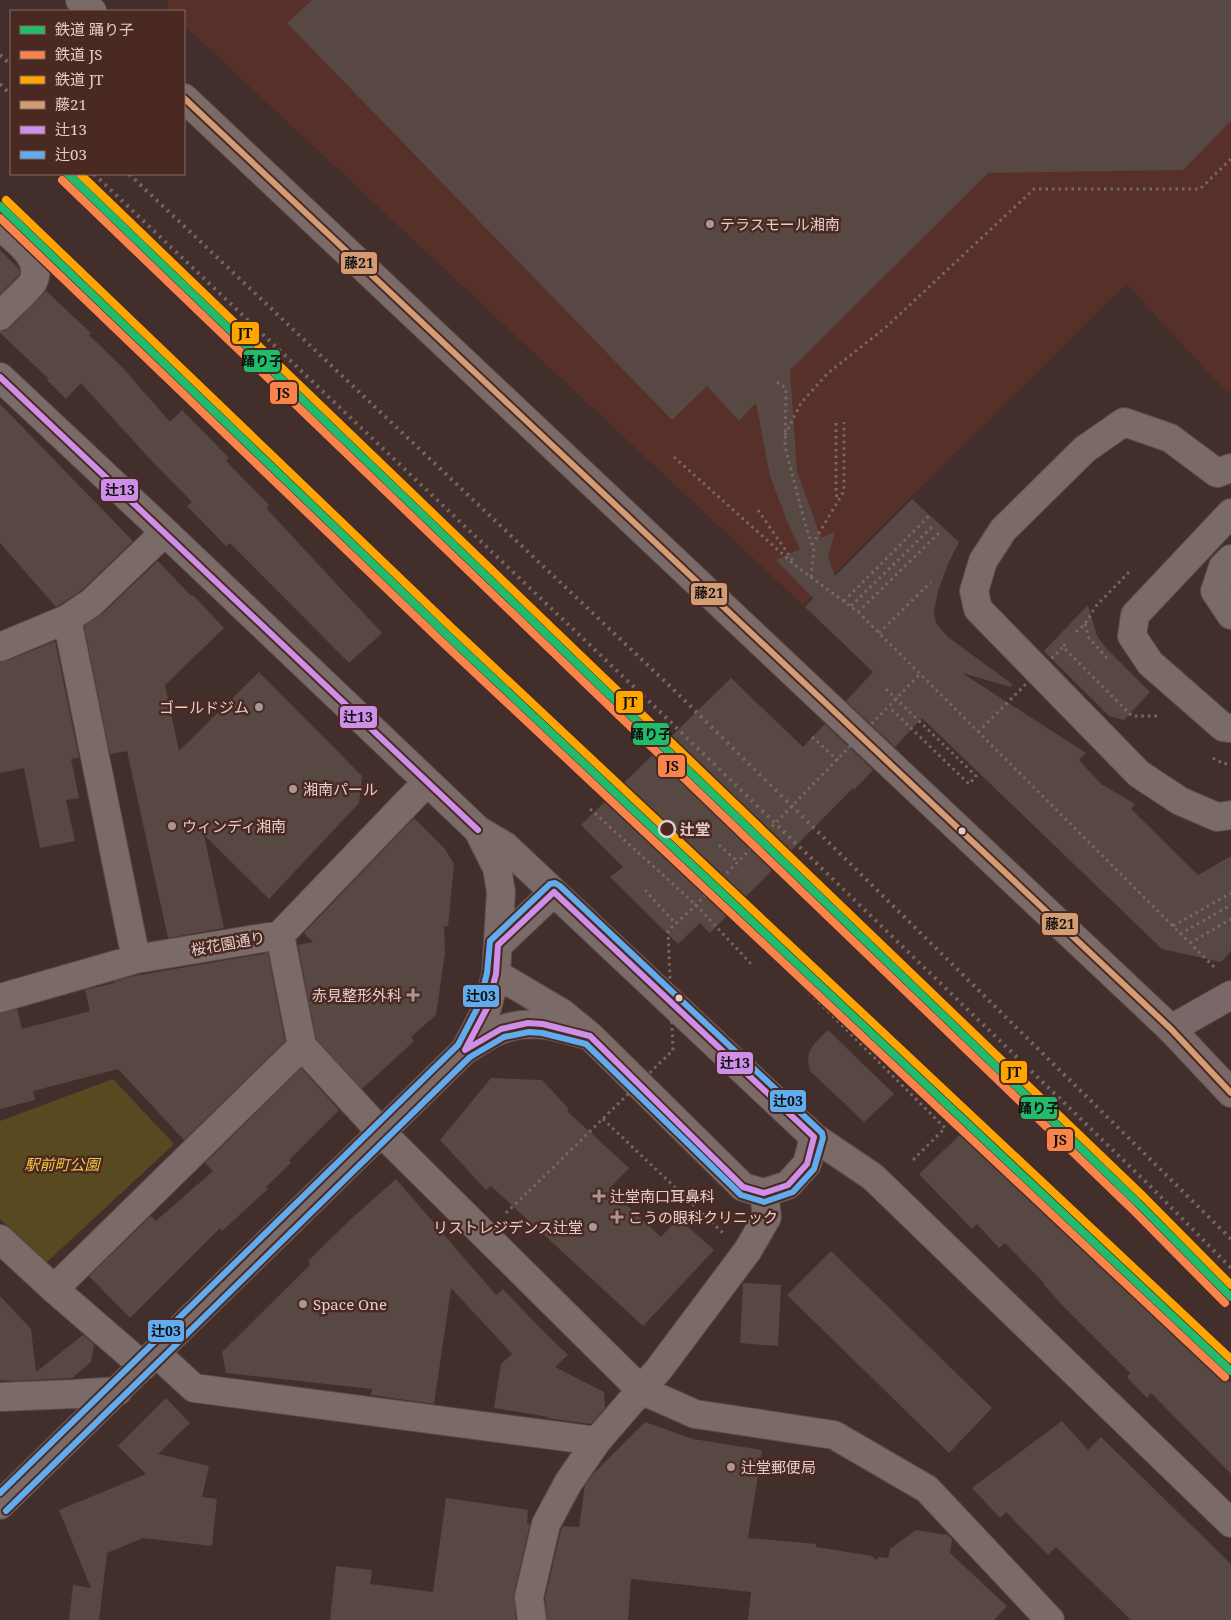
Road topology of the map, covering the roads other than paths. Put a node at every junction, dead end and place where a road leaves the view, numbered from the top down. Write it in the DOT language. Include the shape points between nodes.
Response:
graph roads {
  1 [pos="80,0"];
  2 [pos="91,10"];
  3 [pos="185,99"];
  4 [pos="0,226"];
  5 [pos="0,316"];
  6 [pos="0,376"];
  7 [pos="1231,468"];
  8 [pos="1231,513"];
  9 [pos="165,532"];
  10 [pos="1231,559"];
  11 [pos="1231,615"];
  12 [pos="66,619"];
  13 [pos="0,647"];
  14 [pos="1231,728"];
  15 [pos="427,782"];
  16 [pos="1231,815"];
  17 [pos="478,830"];
  18 [pos="554,892"];
  19 [pos="280,935"];
  20 [pos="498,945"];
  21 [pos="136,959"];
  22 [pos="496,974"];
  23 [pos="1231,995"];
  24 [pos="0,998"];
  25 [pos="1171,1029"];
  26 [pos="590,1036"];
  27 [pos="302,1046"];
  28 [pos="465,1050"];
  29 [pos="1225,1076"];
  30 [pos="381,1132"];
  31 [pos="814,1137"];
  32 [pos="764,1193"];
  33 [pos="0,1240"];
  34 [pos="54,1289"];
  35 [pos="150,1360"];
  36 [pos="642,1390"];
  37 [pos="118,1391"];
  38 [pos="0,1397"];
  39 [pos="597,1441"];
  40 [pos="0,1505"];
  41 [pos="1231,1524"];
  42 [pos="532,1620"];
  43 [pos="1050,1620"];
  1 -- 2 [label="street"];
  3 -- 25 [label="street"];
  4 -- 5 [label="street" via="31,255 35,266 33,283"];
  6 -- 9 [label="street"];
  7 -- 16 [label="street" via="1217,473 1170,438 1124,422 1085,449 1003,530 983,561 974,591 978,609 1139,774 1180,801 1217,817"];
  8 -- 14 [label="street" via="1135,615 1132,636 1150,663 1223,727"];
  9 -- 12 [label="street" via="90,603"];
  9 -- 15 [label="street"];
  10 -- 11 [label="street" via="1223,567 1215,592"];
  12 -- 13 [label="street"];
  12 -- 21 [label="street"];
  15 -- 17 [label="street"];
  15 -- 19 [label="street, 桜花園通り"];
  17 -- 18 [label="street" via="505,846"];
  17 -- 20 [label="street" via="497,868 501,892"];
  18 -- 20 [label="street"];
  18 -- 31 [label="street"];
  19 -- 21 [label="street, 桜花園通り"];
  19 -- 27 [label="street"];
  20 -- 22 [label="street"];
  21 -- 24 [label="street, 桜花園通り"];
  22 -- 26 [label="street" via="562,1013"];
  22 -- 28 [label="street" via="487,1008"];
  23 -- 25 [label="main road"];
  25 -- 29 [label="main road"];
  26 -- 28 [label="street" via="528,1023 501,1029"];
  26 -- 32 [label="street" via="743,1187"];
  27 -- 30 [label="street"];
  27 -- 34 [label="street"];
  28 -- 30 [label="street"];
  30 -- 35 [label="street"];
  30 -- 36 [label="street"];
  31 -- 32 [label="street" via="807,1164 788,1184"];
  31 -- 41 [label="street" via="873,1177"];
  32 -- 36 [label="street" via="767,1217 748,1250"];
  33 -- 34 [label="street"];
  34 -- 35 [label="street"];
  35 -- 37 [label="street"];
  35 -- 39 [label="street" via="194,1388"];
  36 -- 39 [label="street"];
  36 -- 43 [label="street" via="695,1414 834,1435 927,1489"];
  37 -- 38 [label="street"];
  37 -- 40 [label="street"];
  39 -- 42 [label="street" via="568,1483 546,1524 530,1597"];
}
